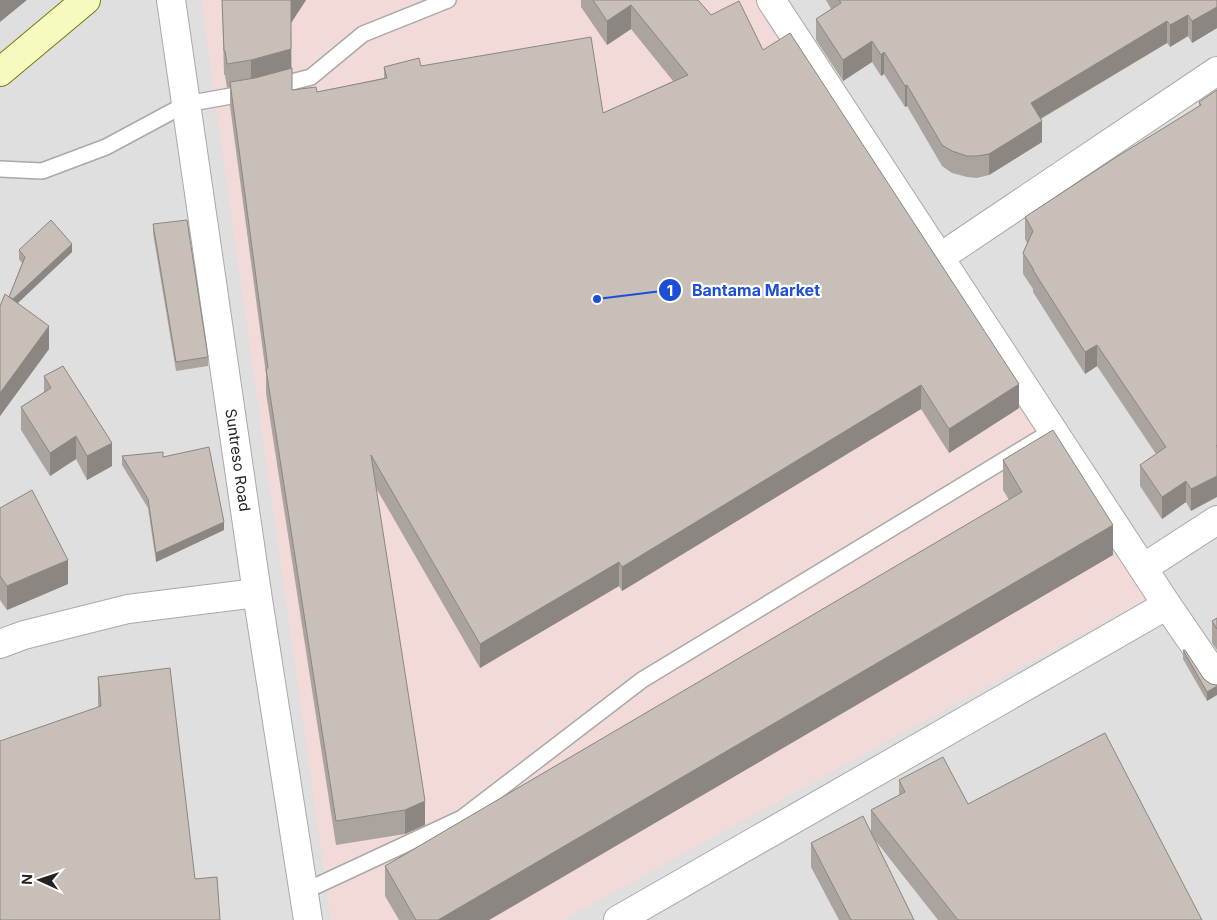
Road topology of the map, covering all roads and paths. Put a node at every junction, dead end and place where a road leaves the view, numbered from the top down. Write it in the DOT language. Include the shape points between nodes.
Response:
graph roads {
  1 [pos="86,0"];
  2 [pos="171,0"];
  3 [pos="448,0"];
  4 [pos="770,0"];
  5 [pos="1217,71"];
  6 [pos="0,72"];
  7 [pos="186,104"];
  8 [pos="0,169"];
  9 [pos="939,258"];
  10 [pos="1052,430"];
  11 [pos="1217,520"];
  12 [pos="1142,568"];
  13 [pos="257,594"];
  14 [pos="1166,605"];
  15 [pos="0,644"];
  16 [pos="1217,678"];
  17 [pos="303,892"];
  18 [pos="308,920"];
  19 [pos="618,920"];
  1 -- 6 [label="main road"];
  2 -- 7 [label="street, Suntreso Road"];
  3 -- 7 [label="lane" via="362,34 311,77 253,93"];
  4 -- 9 [label="street"];
  5 -- 9 [label="street"];
  7 -- 8 [label="lane" via="106,147 42,171"];
  7 -- 13 [label="street, Suntreso Road"];
  9 -- 10 [label="street"];
  10 -- 12 [label="street"];
  10 -- 17 [label="lane" via="642,680 462,818"];
  11 -- 12 [label="street"];
  12 -- 14 [label="street"];
  13 -- 15 [label="street" via="128,608"];
  13 -- 17 [label="street, Suntreso Road"];
  14 -- 16 [label="street"];
  14 -- 19 [label="street"];
  17 -- 18 [label="street, Suntreso Road"];
}
